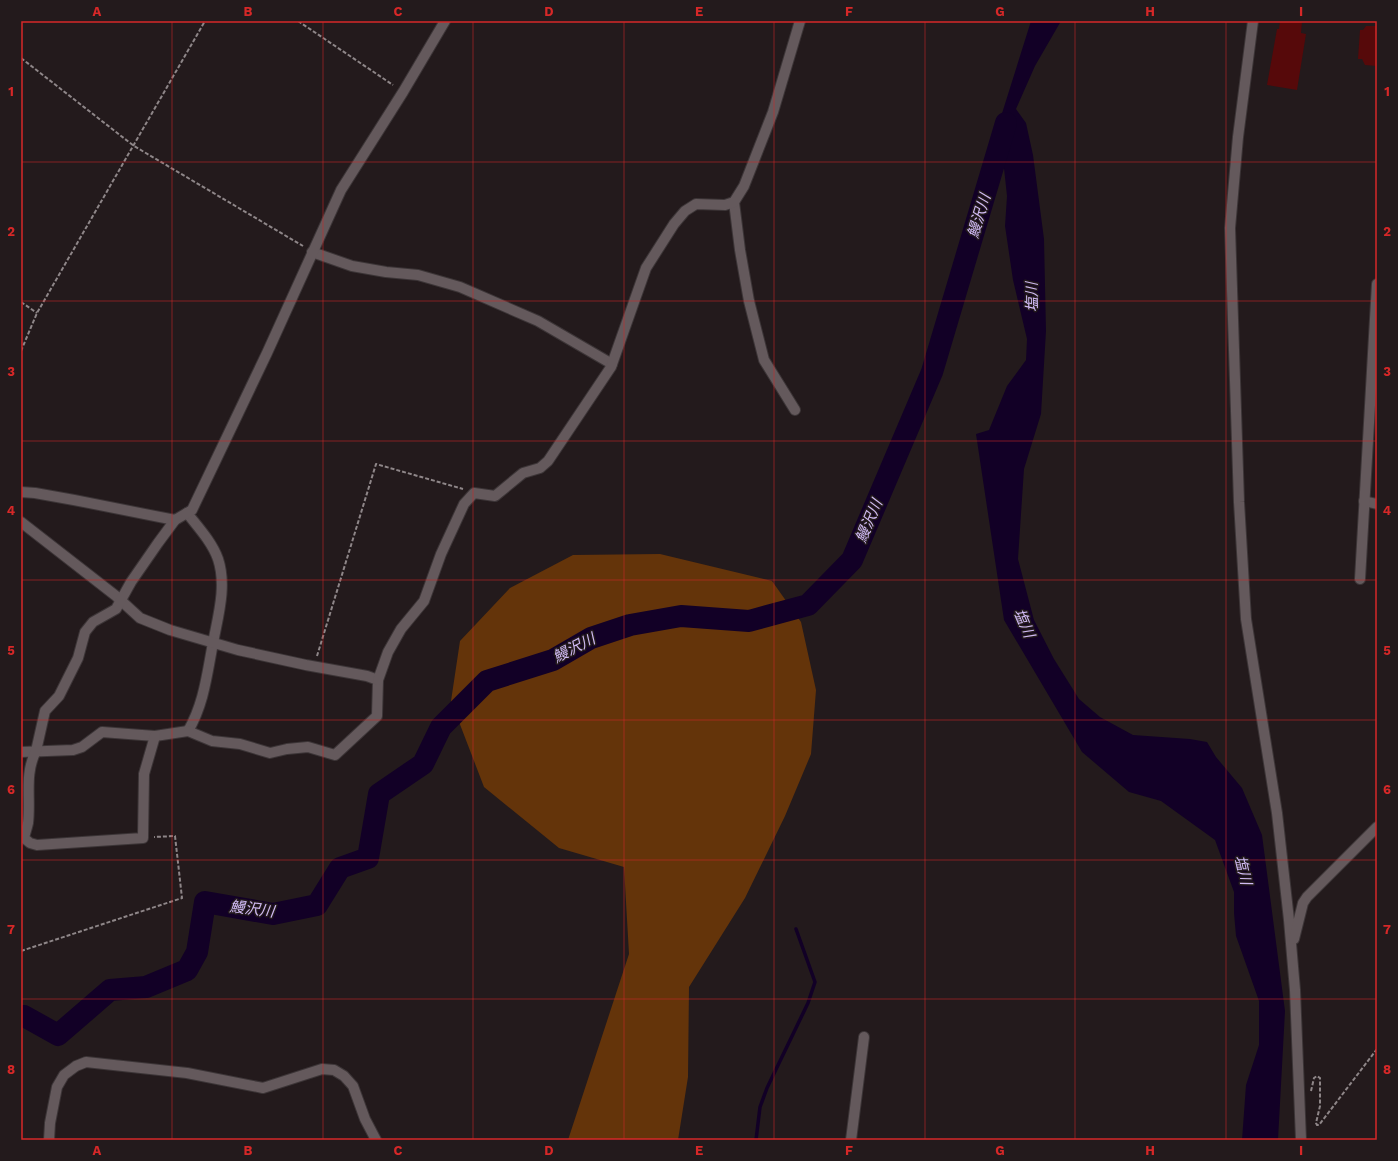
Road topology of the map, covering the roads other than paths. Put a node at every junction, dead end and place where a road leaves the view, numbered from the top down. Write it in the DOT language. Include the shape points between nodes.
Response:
graph roads {
  1 [pos="445,21"];
  2 [pos="800,21"];
  3 [pos="1252,21"];
  4 [pos="734,202"];
  5 [pos="312,252"];
  6 [pos="1377,284"];
  7 [pos="1377,295"];
  8 [pos="612,364"];
  9 [pos="795,410"];
  10 [pos="21,492"];
  11 [pos="1364,501"];
  12 [pos="1377,504"];
  13 [pos="187,513"];
  14 [pos="175,520"];
  15 [pos="21,522"];
  16 [pos="1360,580"];
  17 [pos="120,601"];
  18 [pos="213,642"];
  19 [pos="378,680"];
  20 [pos="188,731"];
  21 [pos="155,736"];
  22 [pos="36,751"];
  23 [pos="21,752"];
  24 [pos="1377,827"];
  25 [pos="22,837"];
  26 [pos="1292,946"];
  27 [pos="864,1037"];
  28 [pos="49,1140"];
  29 [pos="376,1140"];
  30 [pos="851,1140"];
  31 [pos="1301,1140"];
  1 -- 5 [label="street" via="341,190"];
  2 -- 4 [label="street" via="773,112 744,186"];
  3 -- 26 [label="street" via="1230,228 1239,502 1246,619 1276,806"];
  4 -- 8 [label="street" via="726,205 696,204 685,210 674,224 646,268"];
  4 -- 9 [label="street" via="745,279 764,360"];
  5 -- 8 [label="street" via="352,266 418,275 460,288 538,321"];
  5 -- 13 [label="street" via="213,467 192,510"];
  6 -- 7 [label="street"];
  7 -- 11 [label="street"];
  8 -- 19 [label="street" via="548,461 540,468 523,473 495,496 474,492 464,504 424,600 388,652"];
  10 -- 14 [label="street"];
  11 -- 12 [label="street"];
  11 -- 16 [label="street"];
  13 -- 14 [label="street"];
  13 -- 18 [label="street" via="218,558 222,593"];
  14 -- 17 [label="street"];
  15 -- 17 [label="street"];
  17 -- 18 [label="street" via="140,618 170,630"];
  17 -- 22 [label="street" via="116,609 93,622 85,632 78,658 59,696 45,711"];
  18 -- 19 [label="street" via="238,650"];
  18 -- 20 [label="street" via="203,696"];
  19 -- 20 [label="street" via="377,716 336,755 308,748 270,753 240,744 212,741"];
  20 -- 21 [label="street"];
  21 -- 22 [label="street" via="102,732 82,747 73,750"];
  21 -- 25 [label="street" via="144,774 143,838 37,845"];
  22 -- 23 [label="street"];
  22 -- 25 [label="street" via="28,778 28,824"];
  24 -- 26 [label="street" via="1307,897 1303,903"];
  26 -- 31 [label="street"];
  27 -- 30 [label="street"];
  28 -- 29 [label="street" via="57,1087 64,1075 86,1062 187,1074 263,1088 322,1069 334,1070 353,1086"];
}
